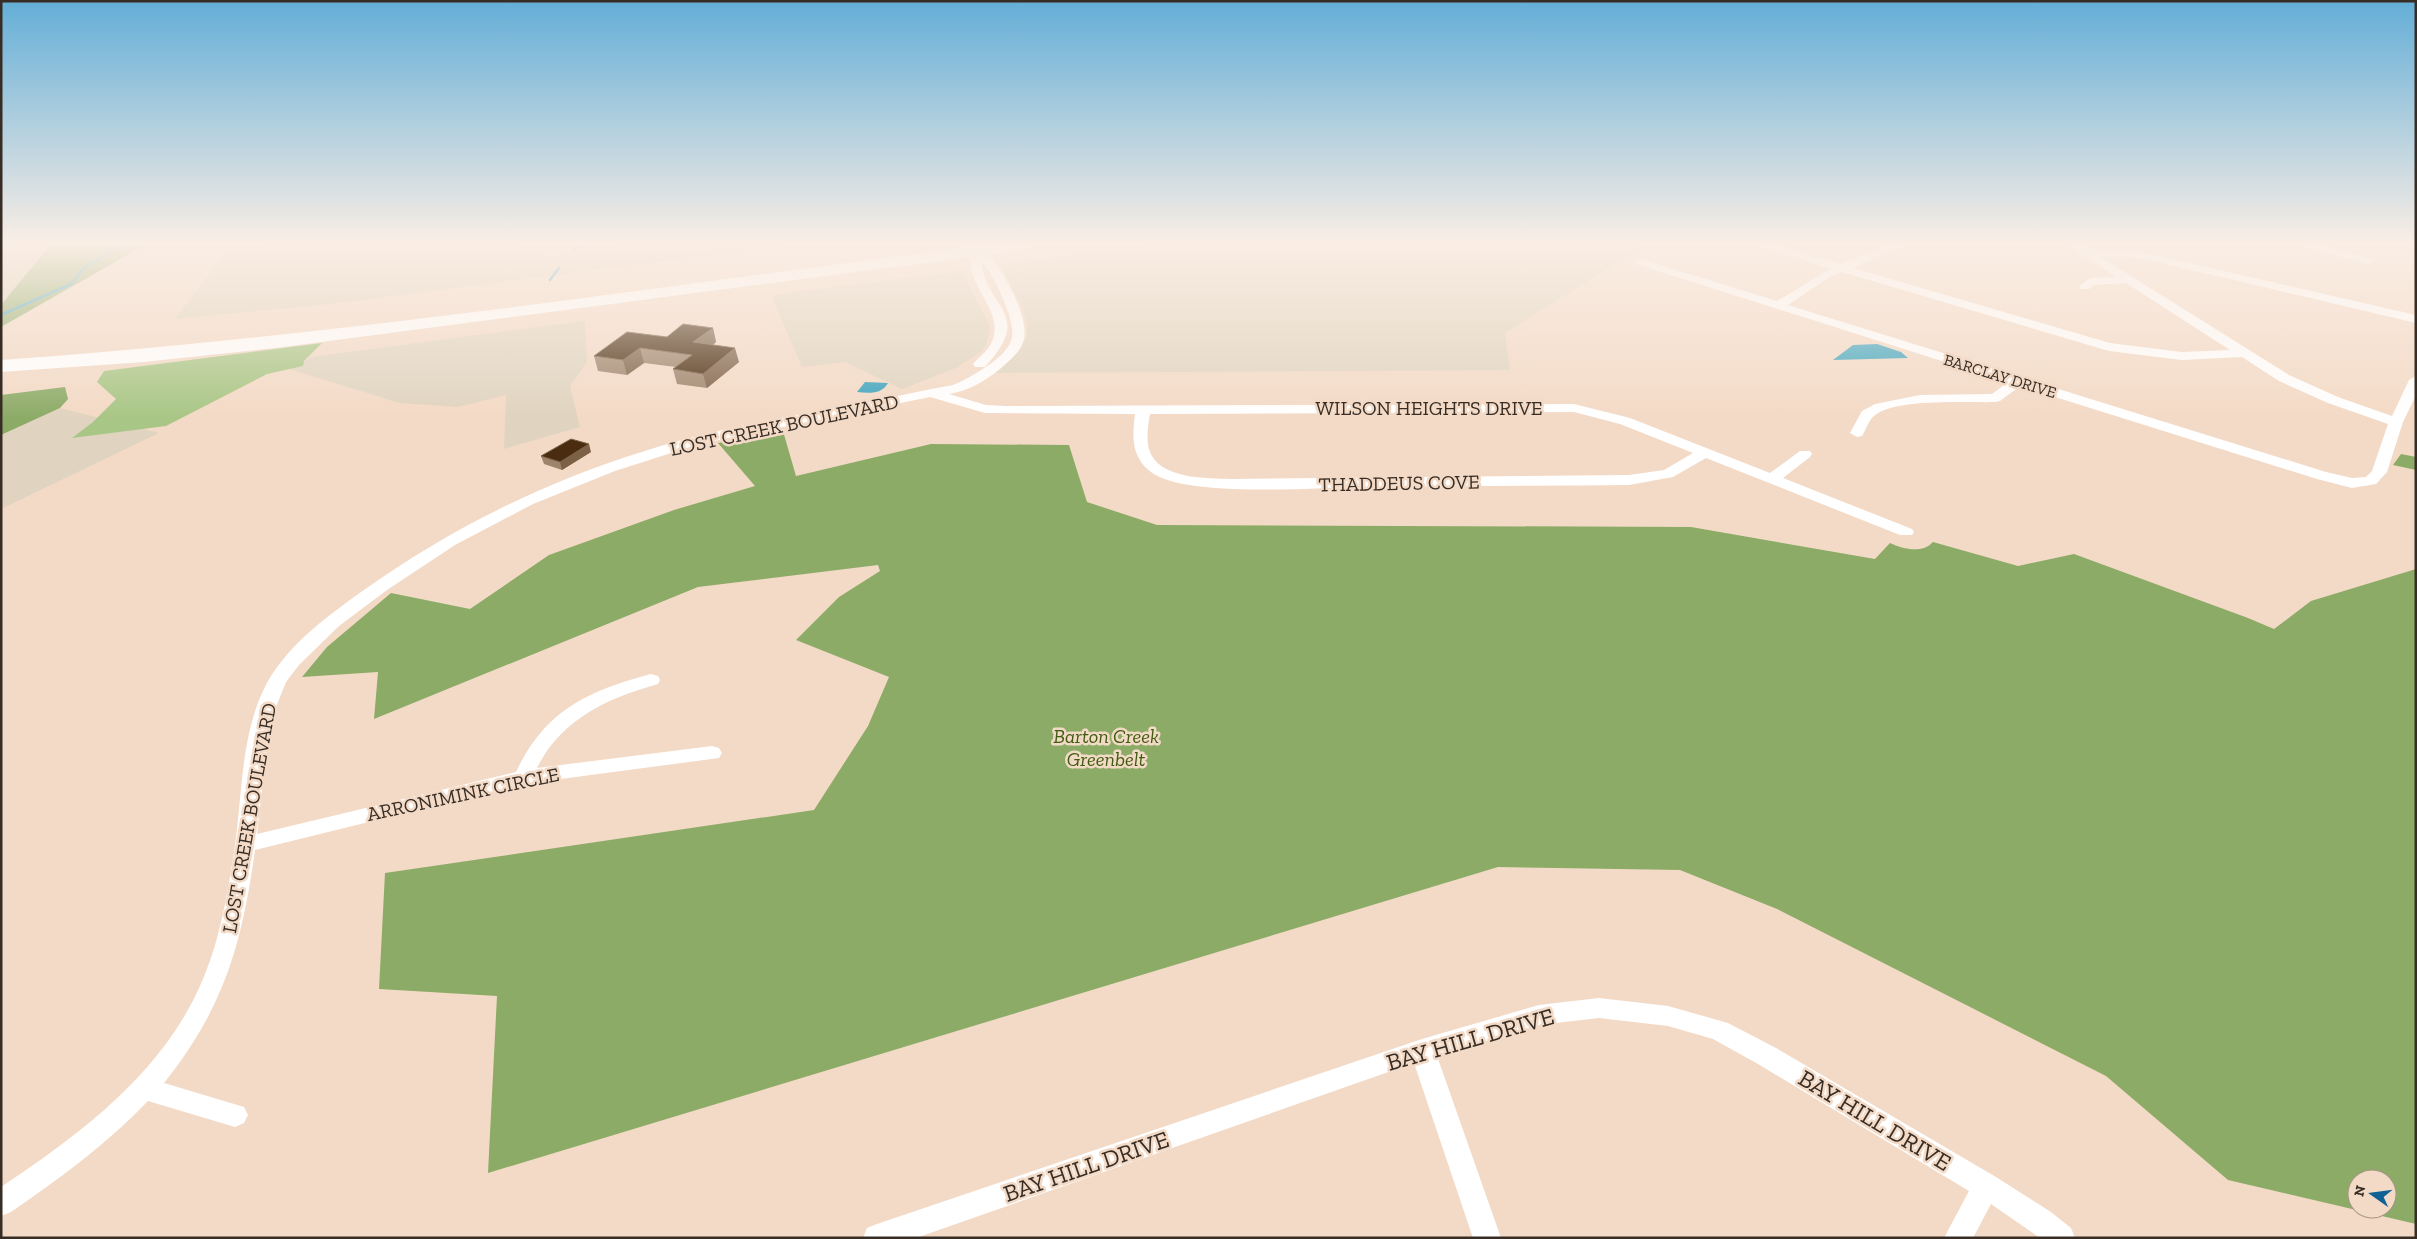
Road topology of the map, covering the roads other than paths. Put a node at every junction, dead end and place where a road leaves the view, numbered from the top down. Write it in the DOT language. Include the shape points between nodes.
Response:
graph roads {
  1 [pos="478,303"];
  2 [pos="570,303"];
  3 [pos="993,303"];
  4 [pos="1011,303"];
  5 [pos="1768,303"];
  6 [pos="1783,303"];
  7 [pos="1956,303"];
  8 [pos="2162,303"];
  9 [pos="2342,303"];
  10 [pos="1778,306"];
  11 [pos="2416,320"];
  12 [pos="1,351"];
  13 [pos="2244,353"];
  14 [pos="1,366"];
  15 [pos="2416,380"];
  16 [pos="2017,381"];
  17 [pos="930,393"];
  18 [pos="1143,409"];
  19 [pos="2396,422"];
  20 [pos="1857,433"];
  21 [pos="1704,453"];
  22 [pos="1805,454"];
  23 [pos="1771,480"];
  24 [pos="1906,532"];
  25 [pos="651,680"];
  26 [pos="712,753"];
  27 [pos="523,777"];
  28 [pos="245,845"];
  29 [pos="1422,1050"];
  30 [pos="144,1089"];
  31 [pos="235,1115"];
  32 [pos="1986,1186"];
  33 [pos="1,1203"];
  34 [pos="878,1238"];
  35 [pos="1486,1238"];
  36 [pos="1958,1238"];
  37 [pos="2061,1238"];
  1 -- 12 [label="highway" via="250,332"];
  2 -- 14 [label="highway" via="246,346"];
  3 -- 17 [label="street, LOST CREEK BOULEVARD" via="1000,317 1000,343 981,364"];
  4 -- 17 [label="street, LOST CREEK BOULEVARD" via="1020,328 1018,342 1000,362 958,388"];
  5 -- 10 [label="street, BARCLAY DRIVE"];
  6 -- 10 [label="street"];
  7 -- 13 [label="street" via="2109,347 2182,356"];
  8 -- 13 [label="street"];
  9 -- 11 [label="street"];
  10 -- 16 [label="street, BARCLAY DRIVE"];
  13 -- 19 [label="street" via="2284,378 2333,400"];
  15 -- 19 [label="street"];
  16 -- 19 [label="street, BARCLAY DRIVE" via="2322,476 2362,483 2371,481 2379,472"];
  16 -- 20 [label="street" via="1995,398 1920,399 1880,407 1867,414"];
  17 -- 18 [label="street, WILSON HEIGHTS DRIVE" via="985,409"];
  17 -- 28 [label="street, LOST CREEK BOULEVARD" via="885,405 730,432 675,446 574,480 489,519 395,577 316,639 278,680 262,722"];
  18 -- 21 [label="street, WILSON HEIGHTS DRIVE" via="1574,408 1625,421"];
  18 -- 21 [label="street, THADDEUS COVE" via="1141,445 1142,453 1149,462 1168,476 1201,482 1629,480 1668,474"];
  21 -- 23 [label="street, WILSON HEIGHTS DRIVE"];
  22 -- 23 [label="street"];
  23 -- 24 [label="street, WILSON HEIGHTS DRIVE"];
  25 -- 27 [label="street" via="587,703 566,717 546,736"];
  26 -- 27 [label="street, ARRONIMINK CIRCLE"];
  27 -- 28 [label="street, ARRONIMINK CIRCLE"];
  28 -- 30 [label="street, LOST CREEK BOULEVARD" via="225,951 214,982 182,1041"];
  29 -- 32 [label="street, BAY HILL DRIVE" via="1539,1015 1599,1008 1668,1016 1719,1030 1768,1056"];
  29 -- 34 [label="street, BAY HILL DRIVE"];
  29 -- 35 [label="street"];
  30 -- 31 [label="street"];
  30 -- 33 [label="street, LOST CREEK BOULEVARD" via="120,1114"];
  32 -- 36 [label="street"];
  32 -- 37 [label="street, BAY HILL DRIVE"];
}
